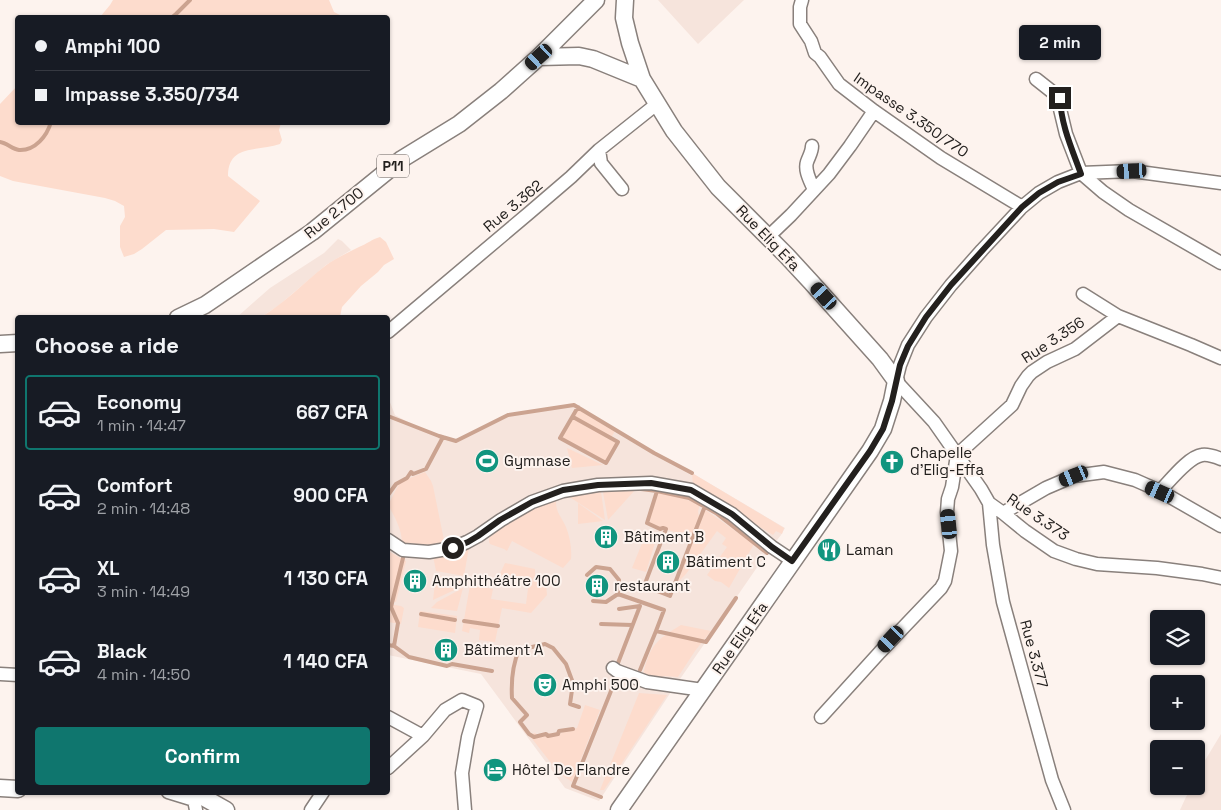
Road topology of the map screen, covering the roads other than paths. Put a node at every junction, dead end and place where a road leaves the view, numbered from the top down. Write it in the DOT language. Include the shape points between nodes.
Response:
graph roads {
  1 [pos="596,0"];
  2 [pos="625,0"];
  3 [pos="802,0"];
  4 [pos="539,57"];
  5 [pos="642,79"];
  6 [pos="1036,79"];
  7 [pos="658,103"];
  8 [pos="874,111"];
  9 [pos="812,146"];
  10 [pos="599,150"];
  11 [pos="1081,174"];
  12 [pos="1221,183"];
  13 [pos="622,189"];
  14 [pos="814,190"];
  15 [pos="1022,207"];
  16 [pos="768,237"];
  17 [pos="1221,263"];
  18 [pos="1083,294"];
  19 [pos="184,315"];
  20 [pos="1118,316"];
  21 [pos="390,330"];
  22 [pos="15,343"];
  23 [pos="0,344"];
  24 [pos="1221,358"];
  25 [pos="896,382"];
  26 [pos="957,455"];
  27 [pos="1221,460"];
  28 [pos="1160,492"];
  29 [pos="989,503"];
  30 [pos="1003,512"];
  31 [pos="1221,526"];
  32 [pos="390,541"];
  33 [pos="792,561"];
  34 [pos="1221,578"];
  35 [pos="613,668"];
  36 [pos="0,674"];
  37 [pos="15,676"];
  38 [pos="703,690"];
  39 [pos="821,716"];
  40 [pos="390,718"];
  41 [pos="423,736"];
  42 [pos="390,766"];
  43 [pos="0,788"];
  44 [pos="15,790"];
  45 [pos="178,795"];
  46 [pos="199,795"];
  47 [pos="321,795"];
  48 [pos="196,810"];
  49 [pos="226,810"];
  50 [pos="311,810"];
  51 [pos="464,810"];
  52 [pos="619,810"];
  53 [pos="1064,810"];
  1 -- 4 [label="main road, Rue 2.700 / P11"];
  2 -- 5 [label="main road, Rue Elig Efa" via="624,18"];
  3 -- 8 [label="street, Impasse 3.350/770" via="800,24 815,53 840,84"];
  4 -- 5 [label="main road" via="579,56"];
  4 -- 19 [label="main road, Rue 2.700 / P11" via="459,124 402,159 312,232 206,305"];
  5 -- 7 [label="main road, Rue Elig Efa"];
  6 -- 11 [label="street" via="1060,98 1066,134"];
  7 -- 10 [label="street, Rue 3.362"];
  7 -- 16 [label="main road, Rue Elig Efa" via="674,131 718,187"];
  8 -- 14 [label="street"];
  8 -- 15 [label="street, Impasse 3.350/770" via="941,158"];
  9 -- 14 [label="street" via="806,166"];
  10 -- 13 [label="street" via="602,164"];
  10 -- 21 [label="street, Rue 3.362"];
  11 -- 12 [label="street" via="1132,171"];
  11 -- 15 [label="street" via="1058,182"];
  11 -- 17 [label="street" via="1129,210"];
  14 -- 16 [label="street"];
  15 -- 25 [label="street" via="926,317 908,346"];
  16 -- 25 [label="main road, Rue Elig Efa" via="861,337"];
  18 -- 20 [label="street"];
  20 -- 24 [label="street"];
  20 -- 26 [label="street, Rue 3.356" via="1082,344 1032,372 1012,405"];
  22 -- 23 [label="main road"];
  25 -- 26 [label="street, Rue 3.373" via="934,422"];
  25 -- 33 [label="main road, Rue Elig Efa" via="883,429"];
  26 -- 29 [label="street, Rue 3.373"];
  26 -- 39 [label="street" via="948,499 951,551 945,581"];
  27 -- 28 [label="street" via="1203,455 1193,458"];
  28 -- 30 [label="street" via="1135,480 1104,472 1074,476"];
  28 -- 31 [label="street"];
  29 -- 30 [label="street, Rue 3.373"];
  29 -- 53 [label="street, Rue 3.377" via="1003,602 1052,780"];
  30 -- 34 [label="street, Rue 3.373" via="1054,551 1076,559"];
  32 -- 33 [label="street" via="403,550 429,552 453,548 532,502 563,490 651,483 691,490 732,514"];
  33 -- 38 [label="main road, Rue Elig Efa"];
  35 -- 38 [label="street" via="647,682"];
  36 -- 37 [label="street"];
  38 -- 52 [label="main road, Rue Elig Efa"];
  40 -- 41 [label="street"];
  41 -- 42 [label="street"];
  41 -- 51 [label="street" via="445,710 462,700 477,706 462,773"];
  43 -- 44 [label="main road"];
  45 -- 48 [label="street" via="194,800"];
  46 -- 49 [label="main road"];
  47 -- 50 [label="street"];
}
